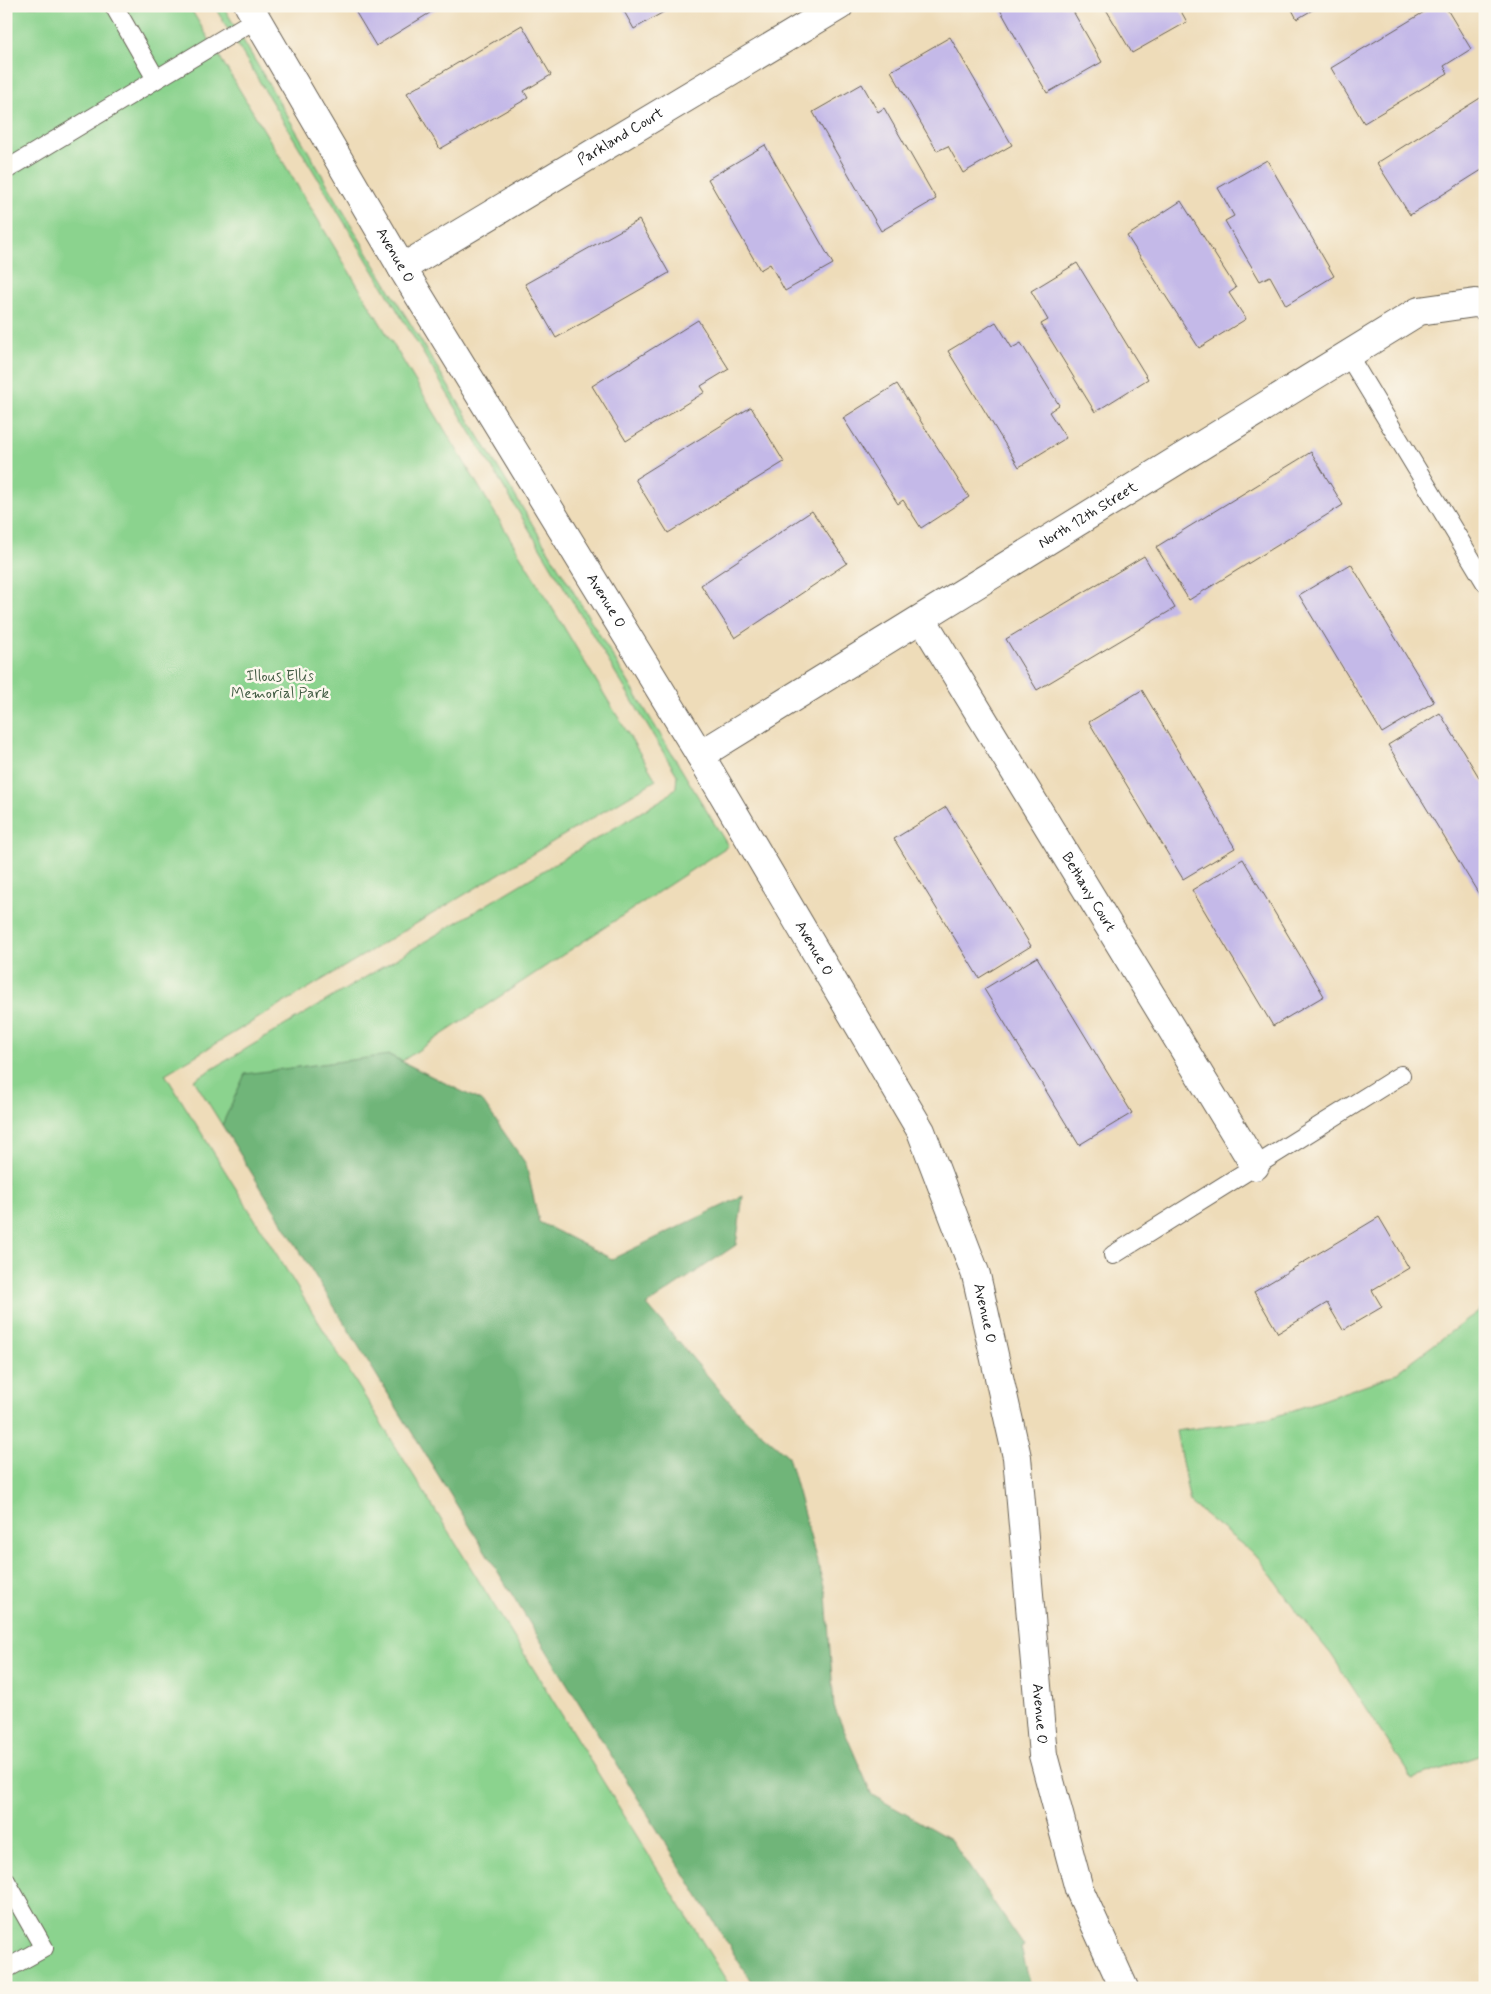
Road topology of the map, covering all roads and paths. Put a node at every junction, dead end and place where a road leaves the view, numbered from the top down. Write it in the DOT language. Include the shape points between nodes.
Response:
graph roads {
  1 [pos="114,6"];
  2 [pos="839,6"];
  3 [pos="253,12"];
  4 [pos="156,79"];
  5 [pos="6,170"];
  6 [pos="402,268"];
  7 [pos="1485,305"];
  8 [pos="1348,355"];
  9 [pos="1485,582"];
  10 [pos="922,619"];
  11 [pos="700,756"];
  12 [pos="1401,1076"];
  13 [pos="1256,1166"];
  14 [pos="1113,1255"];
  15 [pos="6,1881"];
  16 [pos="6,1969"];
  17 [pos="1124,1988"];
  1 -- 4 [label="lane"];
  2 -- 6 [label="street, Parkland Court"];
  3 -- 4 [label="lane"];
  3 -- 6 [label="street, Avenue O"];
  4 -- 5 [label="lane"];
  6 -- 11 [label="street, Avenue O"];
  7 -- 8 [label="street, North 12th Street" via="1476,303 1419,311"];
  8 -- 9 [label="lane"];
  8 -- 10 [label="street, North 12th Street"];
  10 -- 11 [label="street, North 12th Street"];
  10 -- 13 [label="street, Bethany Court"];
  11 -- 17 [label="street, Avenue O" via="921,1130 976,1275 1017,1457 1043,1755 1079,1888"];
  12 -- 13 [label="lane"];
  13 -- 14 [label="lane"];
  15 -- 16 [label="lane" via="44,1948"];
}
